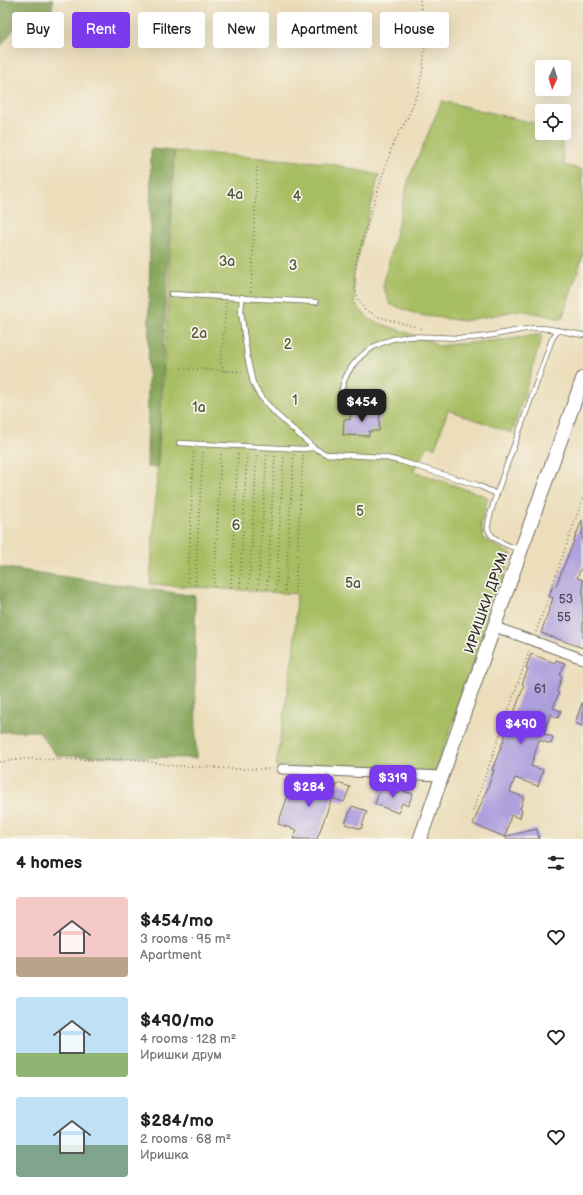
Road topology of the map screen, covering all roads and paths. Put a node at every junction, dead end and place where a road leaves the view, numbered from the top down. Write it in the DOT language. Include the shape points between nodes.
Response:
graph roads {
  1 [pos="420,0"];
  2 [pos="257,166"];
  3 [pos="171,294"];
  4 [pos="226,297"];
  5 [pos="242,298"];
  6 [pos="250,298"];
  7 [pos="316,302"];
  8 [pos="558,330"];
  9 [pos="583,335"];
  10 [pos="435,337"];
  11 [pos="181,368"];
  12 [pos="224,371"];
  13 [pos="250,372"];
  14 [pos="583,378"];
  15 [pos="340,409"];
  16 [pos="179,443"];
  17 [pos="194,444"];
  18 [pos="204,444"];
  19 [pos="221,445"];
  20 [pos="238,446"];
  21 [pos="248,446"];
  22 [pos="257,447"];
  23 [pos="268,447"];
  24 [pos="275,448"];
  25 [pos="285,448"];
  26 [pos="294,448"];
  27 [pos="314,448"];
  28 [pos="303,449"];
  29 [pos="497,494"];
  30 [pos="583,498"];
  31 [pos="521,550"];
  32 [pos="188,582"];
  33 [pos="195,585"];
  34 [pos="231,586"];
  35 [pos="214,587"];
  36 [pos="240,588"];
  37 [pos="249,588"];
  38 [pos="258,588"];
  39 [pos="267,589"];
  40 [pos="276,590"];
  41 [pos="285,591"];
  42 [pos="295,592"];
  43 [pos="495,627"];
  44 [pos="533,640"];
  45 [pos="583,659"];
  46 [pos="0,762"];
  47 [pos="282,769"];
  48 [pos="442,776"];
  49 [pos="473,811"];
  50 [pos="420,839"];
  1 -- 10 [label="path" via="425,44 418,92 382,177 357,258 354,282 358,299 365,310 379,317 431,332"];
  2 -- 6 [label="path"];
  3 -- 4 [label="lane"];
  4 -- 5 [label="lane"];
  4 -- 12 [label="path" via="221,364"];
  5 -- 6 [label="lane"];
  5 -- 13 [label="lane" via="241,312"];
  6 -- 7 [label="lane"];
  8 -- 9 [label="lane"];
  8 -- 10 [label="lane" via="535,328 469,338"];
  8 -- 29 [label="lane" via="552,340"];
  10 -- 15 [label="lane" via="404,337 373,346 348,374 342,387"];
  11 -- 12 [label="path"];
  12 -- 13 [label="path"];
  13 -- 27 [label="lane" via="263,400"];
  14 -- 31 [label="street, ИРИШКИ ДРУМ"];
  16 -- 17 [label="lane"];
  17 -- 18 [label="lane"];
  17 -- 32 [label="path"];
  18 -- 19 [label="lane"];
  18 -- 33 [label="path"];
  19 -- 20 [label="lane"];
  19 -- 35 [label="path"];
  20 -- 21 [label="lane"];
  20 -- 34 [label="path"];
  21 -- 22 [label="lane"];
  21 -- 36 [label="path"];
  22 -- 23 [label="lane"];
  22 -- 37 [label="path"];
  23 -- 24 [label="lane"];
  23 -- 38 [label="path"];
  24 -- 25 [label="lane"];
  24 -- 39 [label="path"];
  25 -- 26 [label="lane"];
  25 -- 40 [label="path"];
  26 -- 28 [label="lane"];
  26 -- 41 [label="path"];
  27 -- 28 [label="lane"];
  27 -- 29 [label="lane" via="326,454 382,457 408,463"];
  28 -- 42 [label="path"];
  29 -- 31 [label="lane" via="489,521 490,534"];
  30 -- 44 [label="path"];
  31 -- 43 [label="street, ИРИШКИ ДРУМ"];
  43 -- 44 [label="street"];
  43 -- 48 [label="street, ИРИШКИ ДРУМ"];
  44 -- 45 [label="street"];
  44 -- 49 [label="path"];
  46 -- 47 [label="path" via="24,759 133,759 176,766"];
  47 -- 48 [label="street"];
  48 -- 50 [label="street, ИРИШКИ ДРУМ"];
}
